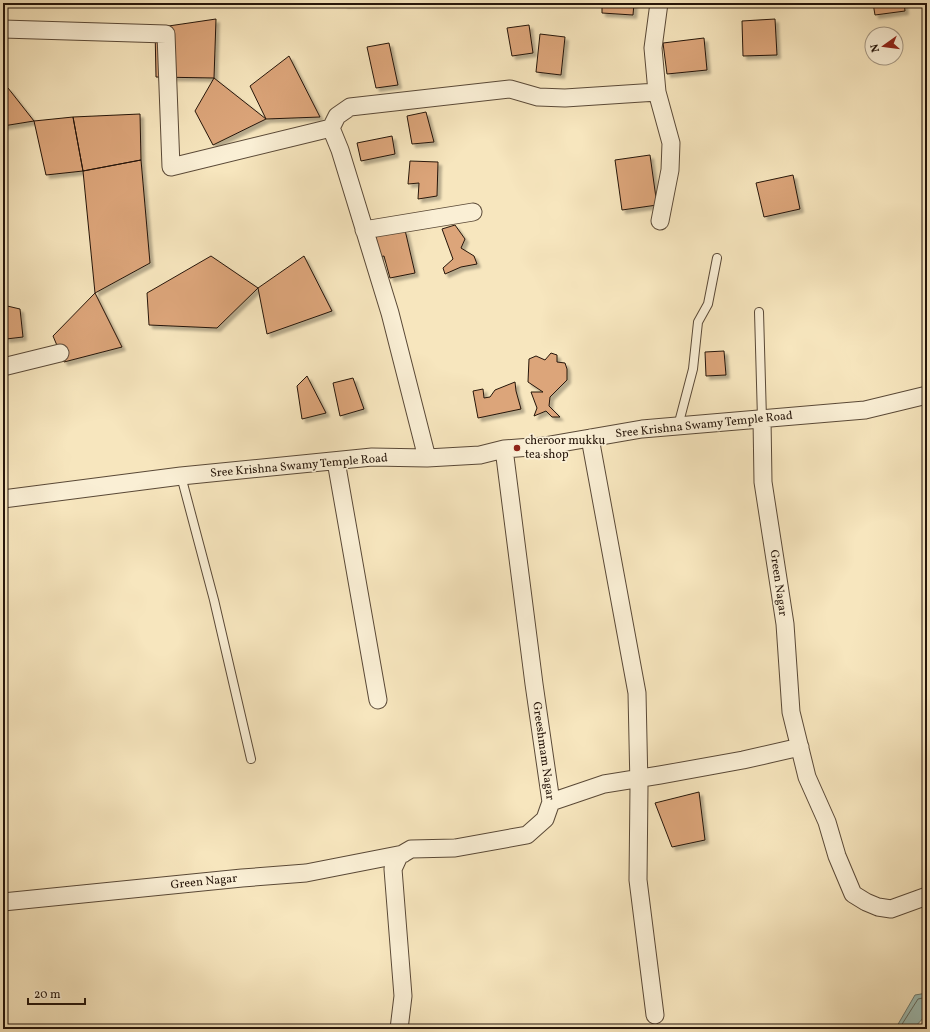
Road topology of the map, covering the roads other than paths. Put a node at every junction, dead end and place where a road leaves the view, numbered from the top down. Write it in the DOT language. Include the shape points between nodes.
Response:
graph roads {
  1 [pos="659,3"];
  2 [pos="3,29"];
  3 [pos="657,92"];
  4 [pos="331,128"];
  5 [pos="473,212"];
  6 [pos="660,221"];
  7 [pos="364,230"];
  8 [pos="717,258"];
  9 [pos="759,312"];
  10 [pos="60,353"];
  11 [pos="3,367"];
  12 [pos="927,395"];
  13 [pos="762,419"];
  14 [pos="678,426"];
  15 [pos="590,438"];
  16 [pos="504,449"];
  17 [pos="427,458"];
  18 [pos="336,461"];
  19 [pos="181,476"];
  20 [pos="3,499"];
  21 [pos="378,700"];
  22 [pos="800,747"];
  23 [pos="251,759"];
  24 [pos="639,778"];
  25 [pos="551,802"];
  26 [pos="404,854"];
  27 [pos="927,896"];
  28 [pos="3,902"];
  29 [pos="655,1015"];
  30 [pos="399,1029"];
  1 -- 3 [label="street" via="653,48"];
  2 -- 4 [label="street" via="166,34 171,167"];
  3 -- 4 [label="street" via="565,98 538,97 510,90 358,106 350,107 337,116"];
  3 -- 6 [label="street" via="671,143 670,170"];
  4 -- 7 [label="street"];
  5 -- 7 [label="street"];
  7 -- 17 [label="street" via="390,313"];
  8 -- 14 [label="lane" via="708,304 698,322 693,369"];
  9 -- 13 [label="lane"];
  10 -- 11 [label="street"];
  12 -- 13 [label="street, Sree Krishna Swamy Temple Road" via="865,410"];
  13 -- 14 [label="street, Sree Krishna Swamy Temple Road"];
  13 -- 22 [label="street, Green Nagar" via="763,482 785,624 791,712"];
  14 -- 15 [label="street, Sree Krishna Swamy Temple Road"];
  15 -- 16 [label="street, Sree Krishna Swamy Temple Road" via="544,446"];
  15 -- 24 [label="street" via="637,693"];
  16 -- 17 [label="street, Sree Krishna Swamy Temple Road" via="480,456"];
  16 -- 25 [label="street, Greeshmam Nagar"];
  17 -- 18 [label="street, Sree Krishna Swamy Temple Road" via="372,457"];
  18 -- 19 [label="street, Sree Krishna Swamy Temple Road"];
  18 -- 21 [label="street"];
  19 -- 20 [label="street, Sree Krishna Swamy Temple Road"];
  19 -- 23 [label="lane" via="214,600"];
  22 -- 24 [label="street"];
  22 -- 27 [label="street, Green Nagar" via="807,776 853,894 878,908 891,909"];
  24 -- 25 [label="street" via="604,784"];
  24 -- 29 [label="street" via="638,880"];
  25 -- 26 [label="street, Greeshmam Nagar" via="546,818 527,835 456,848 411,849"];
  26 -- 28 [label="street, Green Nagar" via="306,873"];
  26 -- 30 [label="street" via="399,856 393,869 403,996"];
}
